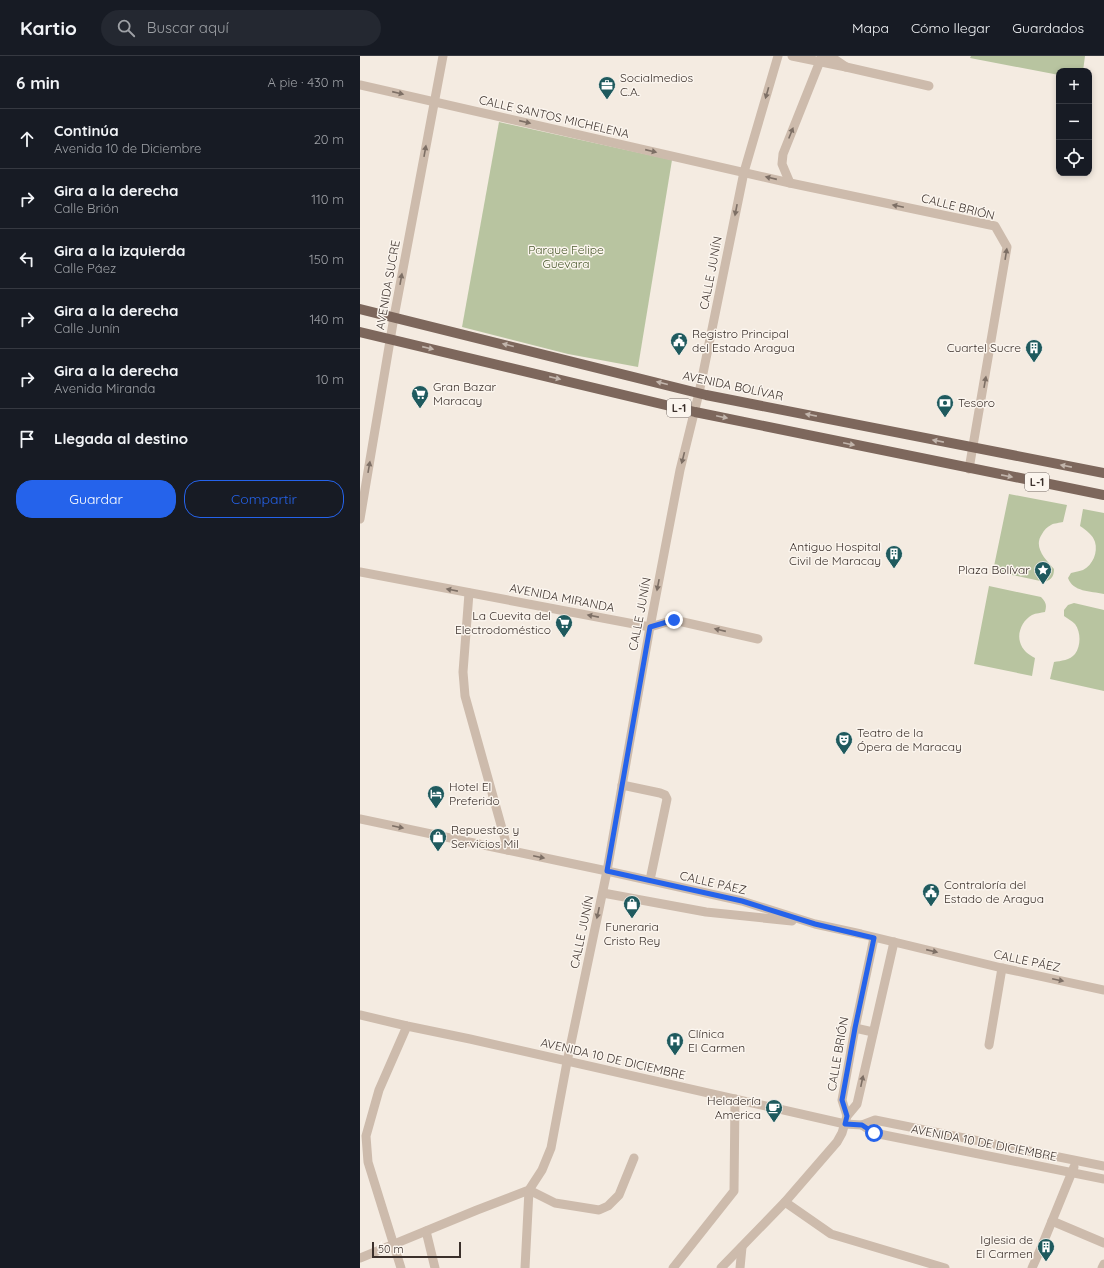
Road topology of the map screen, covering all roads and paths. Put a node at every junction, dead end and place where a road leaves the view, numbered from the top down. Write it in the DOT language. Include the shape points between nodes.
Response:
graph roads {
  1 [pos="443,56"];
  2 [pos="778,56"];
  3 [pos="792,56"];
  4 [pos="830,56"];
  5 [pos="820,59"];
  6 [pos="846,68"];
  7 [pos="360,85"];
  8 [pos="929,86"];
  9 [pos="434,102"];
  10 [pos="744,172"];
  11 [pos="790,182"];
  12 [pos="360,309"];
  13 [pos="394,317"];
  14 [pos="360,332"];
  15 [pos="390,339"];
  16 [pos="700,393"];
  17 [pos="695,412"];
  18 [pos="973,448"];
  19 [pos="969,469"];
  20 [pos="1104,473"];
  21 [pos="1104,496"];
  22 [pos="360,519"];
  23 [pos="360,572"];
  24 [pos="469,593"];
  25 [pos="650,627"];
  26 [pos="758,639"];
  27 [pos="622,785"];
  28 [pos="360,819"];
  29 [pos="508,850"];
  30 [pos="607,871"];
  31 [pos="650,880"];
  32 [pos="603,892"];
  33 [pos="815,924"];
  34 [pos="874,938"];
  35 [pos="894,942"];
  36 [pos="1002,968"];
  37 [pos="1104,990"];
  38 [pos="360,1015"];
  39 [pos="407,1026"];
  40 [pos="855,1028"];
  41 [pos="873,1032"];
  42 [pos="989,1045"];
  43 [pos="567,1062"];
  44 [pos="735,1099"];
  45 [pos="846,1120"];
  46 [pos="862,1125"];
  47 [pos="634,1158"];
  48 [pos="1076,1160"];
  49 [pos="1104,1166"];
  50 [pos="1072,1173"];
  51 [pos="1104,1179"];
  52 [pos="528,1190"];
  53 [pos="784,1202"];
  54 [pos="1052,1221"];
  55 [pos="426,1231"];
  56 [pos="1104,1243"];
  57 [pos="393,1245"];
  58 [pos="742,1247"];
  59 [pos="360,1258"];
  60 [pos="1104,1264"];
  61 [pos="401,1268"];
  62 [pos="435,1268"];
  63 [pos="525,1268"];
  64 [pos="673,1268"];
  65 [pos="721,1268"];
  66 [pos="740,1268"];
  67 [pos="945,1268"];
  68 [pos="1032,1268"];
  69 [pos="1102,1268"];
  1 -- 9 [label="street, AVENIDA SUCRE"];
  2 -- 10 [label="street, CALLE JUNÍN, one-way"];
  3 -- 5 [label="street"];
  4 -- 6 [label="street"];
  5 -- 6 [label="street"];
  11 -- 5 [label="street, one-way" via="782,164 783,154"];
  6 -- 8 [label="street"];
  7 -- 9 [label="street, CALLE SANTOS MICHELENA, one-way"];
  9 -- 10 [label="street, CALLE SANTOS MICHELENA, one-way"];
  13 -- 9 [label="street, AVENIDA SUCRE, one-way"];
  11 -- 10 [label="street, CALLE BRIÓN, one-way"];
  10 -- 16 [label="street, CALLE JUNÍN, one-way"];
  18 -- 11 [label="street, CALLE BRIÓN, one-way" via="1007,247 995,226"];
  12 -- 13 [label="main road, AVENIDA BOLÍVAR / L-1"];
  13 -- 15 [label="street, AVENIDA SUCRE"];
  16 -- 13 [label="main road, AVENIDA BOLÍVAR / L-1, one-way"];
  14 -- 15 [label="main road, L-1"];
  15 -- 17 [label="main road, L-1, one-way"];
  22 -- 15 [label="street, AVENIDA SUCRE, one-way"];
  16 -- 17 [label="street, CALLE JUNÍN"];
  18 -- 16 [label="main road, AVENIDA BOLÍVAR / L-1, one-way"];
  17 -- 19 [label="main road, L-1, one-way"];
  17 -- 25 [label="street, CALLE JUNÍN, one-way" via="680,470"];
  18 -- 19 [label="street, CALLE BRIÓN"];
  20 -- 18 [label="main road, AVENIDA BOLÍVAR / L-1, one-way"];
  19 -- 21 [label="main road, L-1, one-way"];
  24 -- 23 [label="street, AVENIDA MIRANDA, one-way"];
  25 -- 24 [label="street, AVENIDA MIRANDA, one-way"];
  24 -- 29 [label="street" via="463,672 465,696"];
  26 -- 25 [label="street, AVENIDA MIRANDA, one-way" via="674,620"];
  25 -- 27 [label="street, CALLE JUNÍN"];
  27 -- 30 [label="street, CALLE JUNÍN"];
  27 -- 31 [label="street" via="660,793 667,799"];
  28 -- 29 [label="street, CALLE PÁEZ, one-way"];
  29 -- 30 [label="street, CALLE PÁEZ, one-way"];
  30 -- 31 [label="street, CALLE PÁEZ"];
  30 -- 32 [label="street, CALLE JUNÍN"];
  31 -- 33 [label="street, CALLE PÁEZ" via="742,901"];
  32 -- 33 [label="street" via="706,912"];
  32 -- 43 [label="street, CALLE JUNÍN, one-way"];
  33 -- 34 [label="street, CALLE PÁEZ"];
  34 -- 35 [label="street, CALLE PÁEZ"];
  34 -- 40 [label="street, CALLE BRIÓN"];
  35 -- 36 [label="street, CALLE PÁEZ, one-way"];
  35 -- 41 [label="street"];
  36 -- 37 [label="street, CALLE PÁEZ, one-way"];
  36 -- 42 [label="street"];
  38 -- 39 [label="street, AVENIDA 10 DE DICIEMBRE"];
  39 -- 43 [label="street, AVENIDA 10 DE DICIEMBRE"];
  39 -- 57 [label="street" via="379,1090 366,1136 368,1162"];
  40 -- 41 [label="street"];
  40 -- 45 [label="street, CALLE BRIÓN" via="842,1100"];
  45 -- 41 [label="street, one-way" via="857,1104"];
  43 -- 44 [label="street, AVENIDA 10 DE DICIEMBRE"];
  43 -- 52 [label="street, CALLE JUNÍN" via="551,1148 542,1170"];
  44 -- 45 [label="street, AVENIDA 10 DE DICIEMBRE"];
  44 -- 64 [label="street" via="734,1191"];
  45 -- 46 [label="street, AVENIDA 10 DE DICIEMBRE"];
  45 -- 53 [label="street" via="837,1142"];
  46 -- 48 [label="street, AVENIDA 10 DE DICIEMBRE" via="875,1120"];
  46 -- 50 [label="street, AVENIDA 10 DE DICIEMBRE" via="874,1133"];
  47 -- 52 [label="street" via="619,1195 608,1206 599,1210 556,1203"];
  48 -- 49 [label="street, AVENIDA 10 DE DICIEMBRE"];
  48 -- 50 [label="street"];
  50 -- 51 [label="street, AVENIDA 10 DE DICIEMBRE"];
  50 -- 54 [label="street"];
  52 -- 55 [label="street"];
  52 -- 63 [label="street"];
  53 -- 58 [label="street"];
  53 -- 67 [label="street" via="831,1234"];
  54 -- 56 [label="street"];
  54 -- 68 [label="street"];
  55 -- 57 [label="street"];
  55 -- 62 [label="street"];
  57 -- 59 [label="street"];
  57 -- 61 [label="street"];
  58 -- 65 [label="street"];
  58 -- 66 [label="street"];
  60 -- 69 [label="street"];
}
